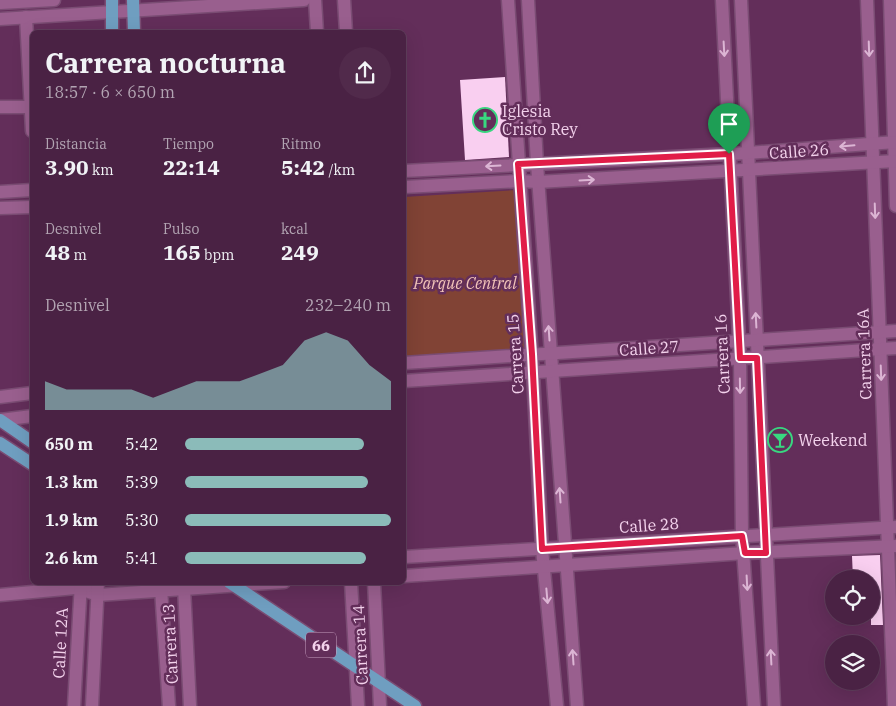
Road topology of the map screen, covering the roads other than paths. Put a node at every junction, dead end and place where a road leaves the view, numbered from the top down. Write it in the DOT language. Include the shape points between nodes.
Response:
graph roads {
  1 [pos="54,0"];
  2 [pos="304,0"];
  3 [pos="315,0"];
  4 [pos="344,0"];
  5 [pos="508,0"];
  6 [pos="528,0"];
  7 [pos="722,0"];
  8 [pos="740,0"];
  9 [pos="867,0"];
  10 [pos="890,0"];
  11 [pos="0,3"];
  12 [pos="112,6"];
  13 [pos="133,6"];
  14 [pos="26,17"];
  15 [pos="0,19"];
  16 [pos="112,30"];
  17 [pos="134,30"];
  18 [pos="317,30"];
  19 [pos="346,30"];
  20 [pos="30,77"];
  21 [pos="0,107"];
  22 [pos="30,107"];
  23 [pos="895,142"];
  24 [pos="872,144"];
  25 [pos="748,153"];
  26 [pos="729,154"];
  27 [pos="895,161"];
  28 [pos="873,162"];
  29 [pos="518,164"];
  30 [pos="537,164"];
  31 [pos="749,170"];
  32 [pos="406,171"];
  33 [pos="730,172"];
  34 [pos="520,181"];
  35 [pos="538,182"];
  36 [pos="406,187"];
  37 [pos="30,190"];
  38 [pos="0,192"];
  39 [pos="896,206"];
  40 [pos="30,207"];
  41 [pos="0,208"];
  42 [pos="896,331"];
  43 [pos="880,332"];
  44 [pos="756,340"];
  45 [pos="738,341"];
  46 [pos="896,348"];
  47 [pos="880,350"];
  48 [pos="551,353"];
  49 [pos="532,354"];
  50 [pos="740,358"];
  51 [pos="757,358"];
  52 [pos="406,363"];
  53 [pos="552,370"];
  54 [pos="533,373"];
  55 [pos="406,382"];
  56 [pos="30,393"];
  57 [pos="0,397"];
  58 [pos="30,416"];
  59 [pos="0,420"];
  60 [pos="30,441"];
  61 [pos="0,443"];
  62 [pos="30,463"];
  63 [pos="891,527"];
  64 [pos="766,534"];
  65 [pos="742,536"];
  66 [pos="563,546"];
  67 [pos="892,547"];
  68 [pos="542,549"];
  69 [pos="745,553"];
  70 [pos="766,553"];
  71 [pos="406,557"];
  72 [pos="566,565"];
  73 [pos="544,566"];
  74 [pos="406,576"];
  75 [pos="180,585"];
  76 [pos="232,585"];
  77 [pos="351,585"];
  78 [pos="374,585"];
  79 [pos="80,586"];
  80 [pos="163,586"];
  81 [pos="98,587"];
  82 [pos="0,595"];
  83 [pos="356,668"];
  84 [pos="378,682"];
  85 [pos="74,706"];
  86 [pos="92,706"];
  87 [pos="168,706"];
  88 [pos="190,706"];
  89 [pos="358,706"];
  90 [pos="380,706"];
  91 [pos="415,706"];
  92 [pos="557,706"];
  93 [pos="577,706"];
  94 [pos="754,706"];
  95 [pos="774,706"];
  96 [pos="894,706"];
  1 -- 11 [label="street"];
  2 -- 13 [label="street"];
  3 -- 18 [label="street"];
  4 -- 19 [label="street"];
  5 -- 29 [label="street, Carrera 15"];
  6 -- 30 [label="street"];
  7 -- 26 [label="street, Carrera 16, one-way"];
  8 -- 25 [label="street"];
  9 -- 24 [label="street, Carrera 16A, one-way"];
  10 -- 23 [label="street"];
  12 -- 13 [label="street"];
  12 -- 14 [label="street"];
  12 -- 16 [label="main road"];
  13 -- 17 [label="main road"];
  14 -- 15 [label="street"];
  14 -- 20 [label="street"];
  21 -- 22 [label="street"];
  23 -- 24 [label="street, Calle 26"];
  23 -- 27 [label="street"];
  24 -- 25 [label="street, Calle 26, one-way"];
  24 -- 28 [label="street, Carrera 16A"];
  25 -- 26 [label="street, Calle 26"];
  25 -- 31 [label="street"];
  26 -- 30 [label="street, Calle 26"];
  26 -- 33 [label="street, Carrera 16"];
  27 -- 28 [label="street, Calle 26"];
  27 -- 39 [label="street"];
  28 -- 31 [label="street, Calle 26"];
  28 -- 43 [label="street, Carrera 16A, one-way"];
  29 -- 30 [label="street, Calle 26"];
  29 -- 32 [label="street, Calle 26, one-way"];
  29 -- 34 [label="street, Carrera 15"];
  30 -- 35 [label="street"];
  31 -- 33 [label="street, Calle 26"];
  44 -- 31 [label="street, one-way"];
  35 -- 33 [label="street, Calle 26, one-way"];
  33 -- 45 [label="street, Carrera 16"];
  34 -- 35 [label="street, Calle 26"];
  34 -- 36 [label="street, Calle 26"];
  34 -- 49 [label="street, Carrera 15"];
  48 -- 35 [label="street, one-way"];
  37 -- 38 [label="street"];
  40 -- 41 [label="street"];
  42 -- 43 [label="street, Calle 27"];
  43 -- 44 [label="street, Calle 27"];
  43 -- 47 [label="street, Carrera 16A"];
  44 -- 45 [label="street, Calle 27"];
  44 -- 51 [label="street"];
  45 -- 48 [label="street, Calle 27"];
  45 -- 50 [label="street, Carrera 16"];
  46 -- 47 [label="street, Calle 27"];
  47 -- 51 [label="street, Calle 27"];
  47 -- 63 [label="street, Carrera 16A, one-way"];
  48 -- 49 [label="street, Calle 27"];
  48 -- 53 [label="street"];
  49 -- 52 [label="street, Calle 27"];
  49 -- 54 [label="street, Carrera 15"];
  50 -- 51 [label="street, Calle 27"];
  50 -- 53 [label="street, Calle 27"];
  50 -- 65 [label="street, Carrera 16, one-way"];
  51 -- 64 [label="street"];
  53 -- 54 [label="street, Calle 27"];
  66 -- 53 [label="street, one-way"];
  54 -- 55 [label="street, Calle 27"];
  54 -- 68 [label="street, Carrera 15"];
  56 -- 57 [label="street"];
  58 -- 59 [label="street"];
  59 -- 60 [label="main road"];
  61 -- 62 [label="main road"];
  63 -- 64 [label="street, Calle 28"];
  63 -- 67 [label="street, Carrera 16A"];
  64 -- 65 [label="street, Calle 28"];
  64 -- 70 [label="street"];
  65 -- 66 [label="street, Calle 28"];
  65 -- 69 [label="street, Carrera 16"];
  66 -- 68 [label="street, Calle 28"];
  66 -- 72 [label="street"];
  67 -- 70 [label="street"];
  67 -- 96 [label="street, Carrera 16A"];
  68 -- 71 [label="street, Calle 28"];
  68 -- 73 [label="street, Carrera 15"];
  69 -- 70 [label="street"];
  69 -- 72 [label="street"];
  69 -- 94 [label="street, Carrera 16, one-way"];
  95 -- 70 [label="street, one-way"];
  72 -- 73 [label="street"];
  93 -- 72 [label="street, one-way"];
  73 -- 74 [label="street"];
  73 -- 92 [label="street, Carrera 15, one-way"];
  75 -- 80 [label="street"];
  75 -- 88 [label="street, Carrera 13"];
  76 -- 83 [label="main road, 66"];
  77 -- 83 [label="street, Carrera 14"];
  78 -- 84 [label="street, Carrera 14"];
  79 -- 81 [label="street"];
  79 -- 82 [label="street"];
  79 -- 85 [label="street, Calle 12A"];
  80 -- 81 [label="street"];
  80 -- 87 [label="street, Carrera 13"];
  81 -- 86 [label="street"];
  83 -- 84 [label="main road, 66"];
  83 -- 89 [label="street, Carrera 14"];
  84 -- 90 [label="street, Carrera 14"];
  84 -- 91 [label="main road, 66"];
}
